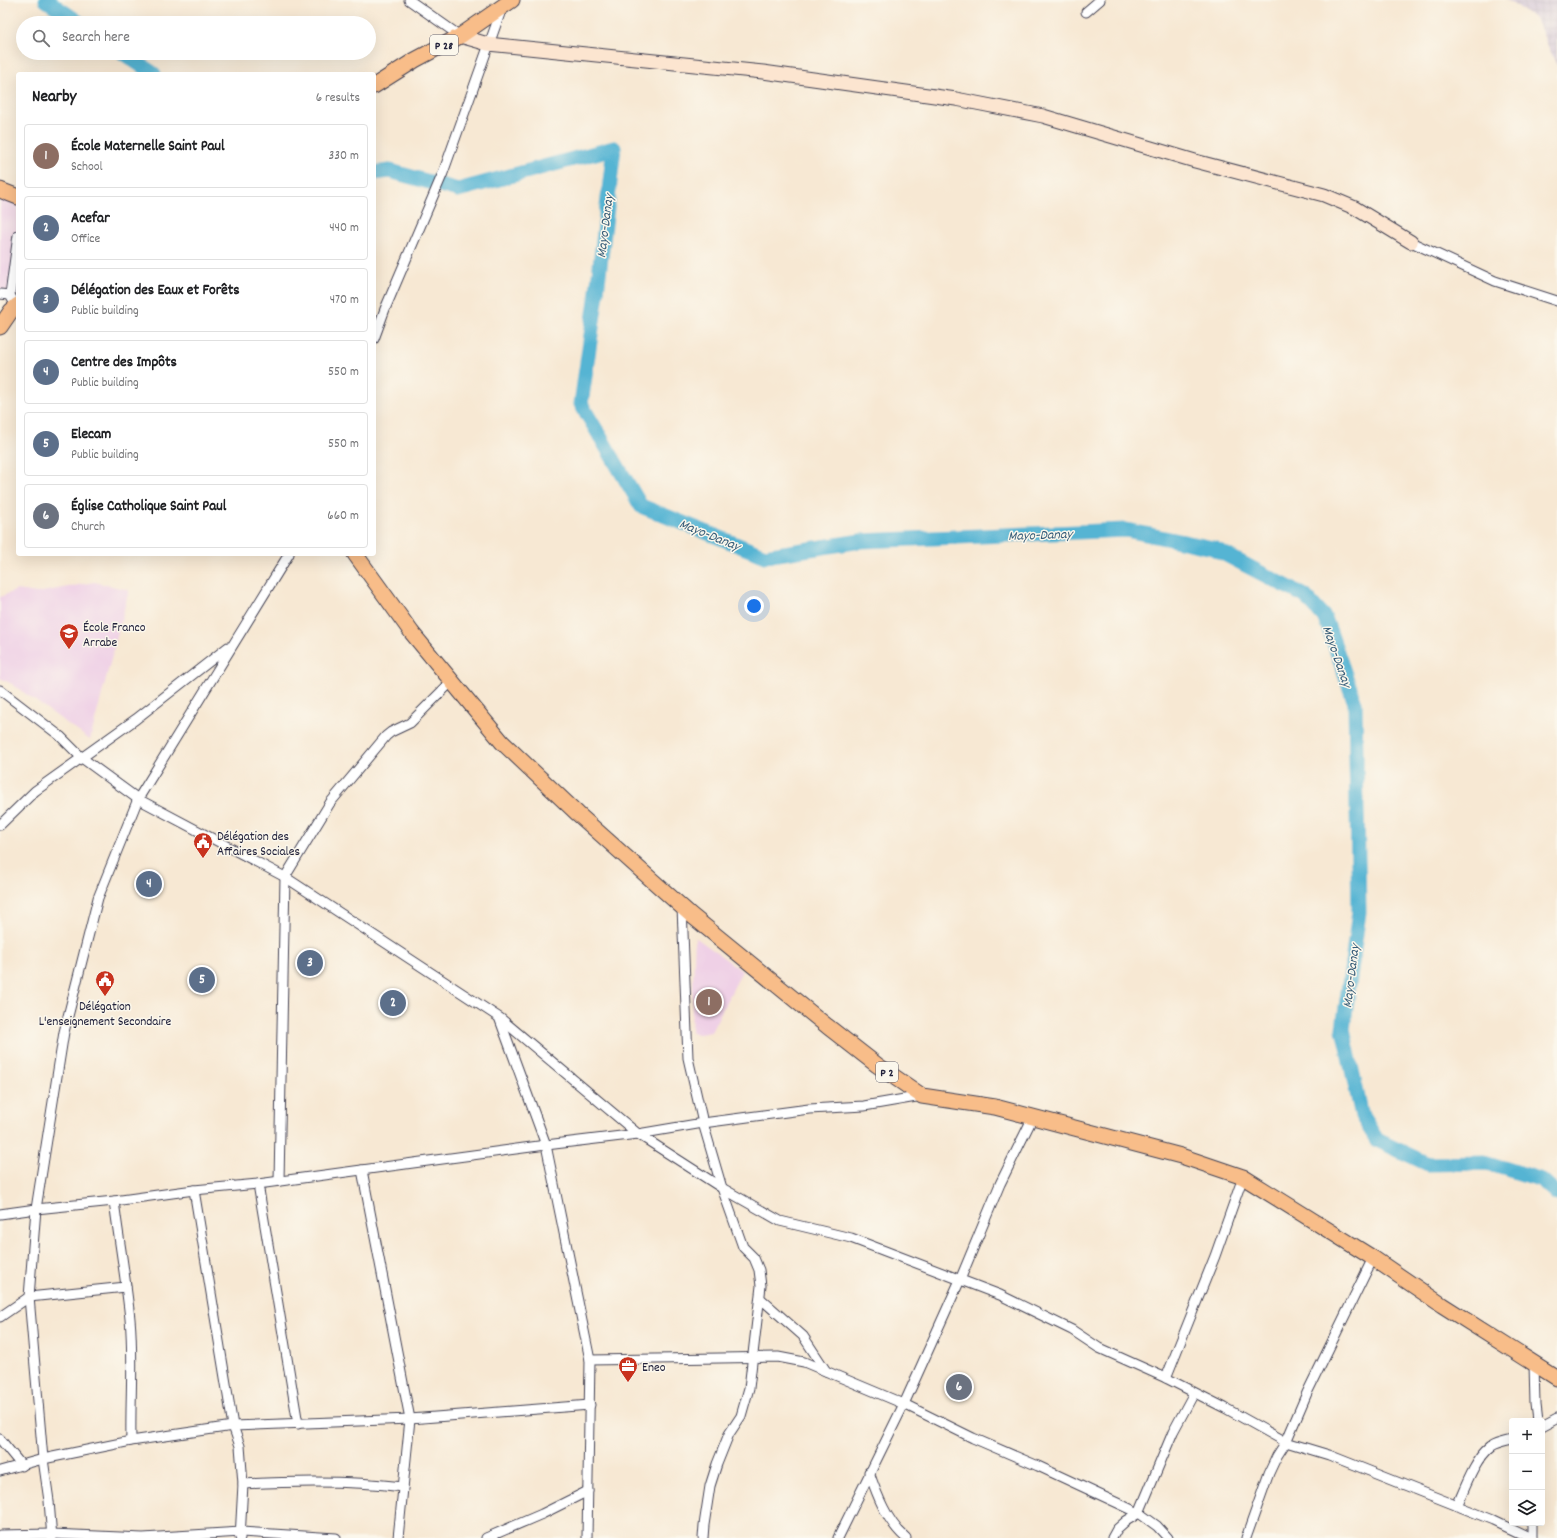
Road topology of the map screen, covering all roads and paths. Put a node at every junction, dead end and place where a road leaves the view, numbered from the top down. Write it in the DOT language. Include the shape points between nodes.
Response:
graph roads {
  1 [pos="409,0"];
  2 [pos="1100,0"];
  3 [pos="507,3"];
  4 [pos="1086,12"];
  5 [pos="460,36"];
  6 [pos="488,44"];
  7 [pos="376,85"];
  8 [pos="0,190"];
  9 [pos="16,196"];
  10 [pos="1411,242"];
  11 [pos="16,280"];
  12 [pos="0,294"];
  13 [pos="1557,301"];
  14 [pos="15,302"];
  15 [pos="1,324"];
  16 [pos="376,334"];
  17 [pos="288,556"];
  18 [pos="356,556"];
  19 [pos="234,643"];
  20 [pos="452,681"];
  21 [pos="0,690"];
  22 [pos="82,758"];
  23 [pos="138,799"];
  24 [pos="0,825"];
  25 [pos="285,877"];
  26 [pos="682,907"];
  27 [pos="500,1018"];
  28 [pos="922,1096"];
  29 [pos="1033,1117"];
  30 [pos="703,1123"];
  31 [pos="638,1134"];
  32 [pos="546,1145"];
  33 [pos="362,1170"];
  34 [pos="1243,1177"];
  35 [pos="279,1181"];
  36 [pos="258,1184"];
  37 [pos="722,1188"];
  38 [pos="194,1190"];
  39 [pos="114,1201"];
  40 [pos="36,1209"];
  41 [pos="0,1214"];
  42 [pos="1373,1258"];
  43 [pos="960,1280"];
  44 [pos="126,1287"];
  45 [pos="29,1297"];
  46 [pos="760,1298"];
  47 [pos="0,1317"];
  48 [pos="753,1357"];
  49 [pos="590,1360"];
  50 [pos="1534,1364"];
  51 [pos="826,1371"];
  52 [pos="1166,1378"];
  53 [pos="1557,1378"];
  54 [pos="1194,1393"];
  55 [pos="904,1404"];
  56 [pos="590,1405"];
  57 [pos="1537,1418"];
  58 [pos="1557,1418"];
  59 [pos="410,1419"];
  60 [pos="298,1424"];
  61 [pos="1545,1424"];
  62 [pos="233,1426"];
  63 [pos="0,1439"];
  64 [pos="132,1441"];
  65 [pos="1509,1441"];
  66 [pos="1286,1442"];
  67 [pos="42,1459"];
  68 [pos="22,1466"];
  69 [pos="0,1471"];
  70 [pos="869,1472"];
  71 [pos="243,1484"];
  72 [pos="403,1487"];
  73 [pos="588,1491"];
  74 [pos="1457,1506"];
  75 [pos="1139,1514"];
  76 [pos="1532,1526"];
  77 [pos="0,1535"];
  78 [pos="240,1535"];
  79 [pos="52,1536"];
  80 [pos="336,1538"];
  81 [pos="398,1538"];
  82 [pos="486,1538"];
  83 [pos="587,1538"];
  84 [pos="703,1538"];
  85 [pos="838,1538"];
  86 [pos="906,1538"];
  87 [pos="1112,1538"];
  88 [pos="1168,1538"];
  89 [pos="1246,1538"];
  90 [pos="1532,1538"];
  1 -- 5 [label="street"];
  2 -- 4 [label="street"];
  3 -- 5 [label="main road, P 28"];
  3 -- 6 [label="street"];
  5 -- 6 [label="main road"];
  5 -- 7 [label="main road, P 28"];
  6 -- 10 [label="main road" via="763,72 956,100 1043,116 1194,161 1324,195 1355,208"];
  6 -- 16 [label="street" via="443,174"];
  8 -- 9 [label="main road"];
  10 -- 13 [label="street" via="1496,281"];
  11 -- 14 [label="street"];
  12 -- 14 [label="street"];
  14 -- 15 [label="main road"];
  17 -- 19 [label="street"];
  18 -- 20 [label="main road, P 2" via="412,632"];
  19 -- 22 [label="street"];
  19 -- 23 [label="street"];
  20 -- 25 [label="street" via="410,723 386,736 330,803"];
  20 -- 26 [label="main road, P 2" via="502,742"];
  21 -- 22 [label="street" via="60,736"];
  22 -- 23 [label="street"];
  22 -- 24 [label="street" via="35,791"];
  23 -- 25 [label="street"];
  23 -- 40 [label="street" via="98,898 64,1032"];
  25 -- 27 [label="street"];
  25 -- 35 [label="street"];
  26 -- 28 [label="main road, P 2" via="827,1026"];
  26 -- 30 [label="street" via="688,1058"];
  27 -- 31 [label="street"];
  27 -- 32 [label="street"];
  28 -- 29 [label="main road, P 2" via="994,1107"];
  28 -- 30 [label="street" via="864,1106 809,1109"];
  29 -- 34 [label="main road, P 2" via="1181,1156"];
  29 -- 43 [label="street" via="1000,1184"];
  30 -- 31 [label="street"];
  30 -- 37 [label="street"];
  31 -- 32 [label="street"];
  31 -- 37 [label="street"];
  32 -- 33 [label="street"];
  32 -- 49 [label="street"];
  33 -- 35 [label="street"];
  33 -- 59 [label="street"];
  34 -- 42 [label="main road, P 2"];
  34 -- 52 [label="street" via="1215,1256"];
  35 -- 36 [label="street"];
  36 -- 38 [label="street"];
  36 -- 60 [label="street"];
  37 -- 43 [label="street" via="780,1221 851,1238"];
  37 -- 46 [label="street" via="743,1247 754,1258 759,1270"];
  38 -- 39 [label="street"];
  38 -- 62 [label="street"];
  39 -- 40 [label="street"];
  39 -- 44 [label="street"];
  40 -- 41 [label="street"];
  40 -- 45 [label="street"];
  42 -- 50 [label="main road, P 2"];
  42 -- 66 [label="street"];
  43 -- 52 [label="street" via="1000,1295 1072,1330 1099,1348"];
  43 -- 55 [label="street"];
  44 -- 45 [label="street"];
  44 -- 64 [label="street" via="130,1319"];
  45 -- 47 [label="street"];
  45 -- 67 [label="street"];
  46 -- 48 [label="street"];
  46 -- 51 [label="street" via="803,1336"];
  48 -- 49 [label="street"];
  48 -- 51 [label="street" via="793,1359"];
  48 -- 84 [label="street" via="746,1402 741,1416 729,1434 710,1486"];
  49 -- 56 [label="street"];
  50 -- 53 [label="main road, P 2"];
  50 -- 57 [label="street"];
  51 -- 55 [label="street"];
  52 -- 54 [label="street"];
  54 -- 66 [label="street"];
  54 -- 75 [label="street" via="1173,1432"];
  55 -- 70 [label="street"];
  55 -- 75 [label="street"];
  56 -- 59 [label="street"];
  56 -- 73 [label="street"];
  58 -- 61 [label="street"];
  59 -- 60 [label="street"];
  59 -- 72 [label="street"];
  60 -- 62 [label="street"];
  62 -- 64 [label="street"];
  62 -- 71 [label="street" via="240,1446"];
  63 -- 68 [label="street"];
  64 -- 67 [label="street"];
  65 -- 74 [label="street" via="1493,1446 1485,1452 1477,1463"];
  66 -- 74 [label="street" via="1329,1455"];
  66 -- 89 [label="street" via="1276,1456"];
  67 -- 68 [label="street"];
  67 -- 79 [label="street"];
  68 -- 69 [label="street"];
  70 -- 85 [label="street"];
  70 -- 86 [label="street" via="892,1522"];
  71 -- 72 [label="street" via="357,1482"];
  71 -- 78 [label="street"];
  72 -- 81 [label="street"];
  73 -- 82 [label="street"];
  73 -- 83 [label="street"];
  74 -- 90 [label="street"];
  75 -- 87 [label="street" via="1117,1529"];
  75 -- 88 [label="street" via="1157,1526"];
  76 -- 90 [label="street"];
  77 -- 79 [label="street"];
  78 -- 79 [label="street" via="143,1538"];
  78 -- 80 [label="street"];
}
